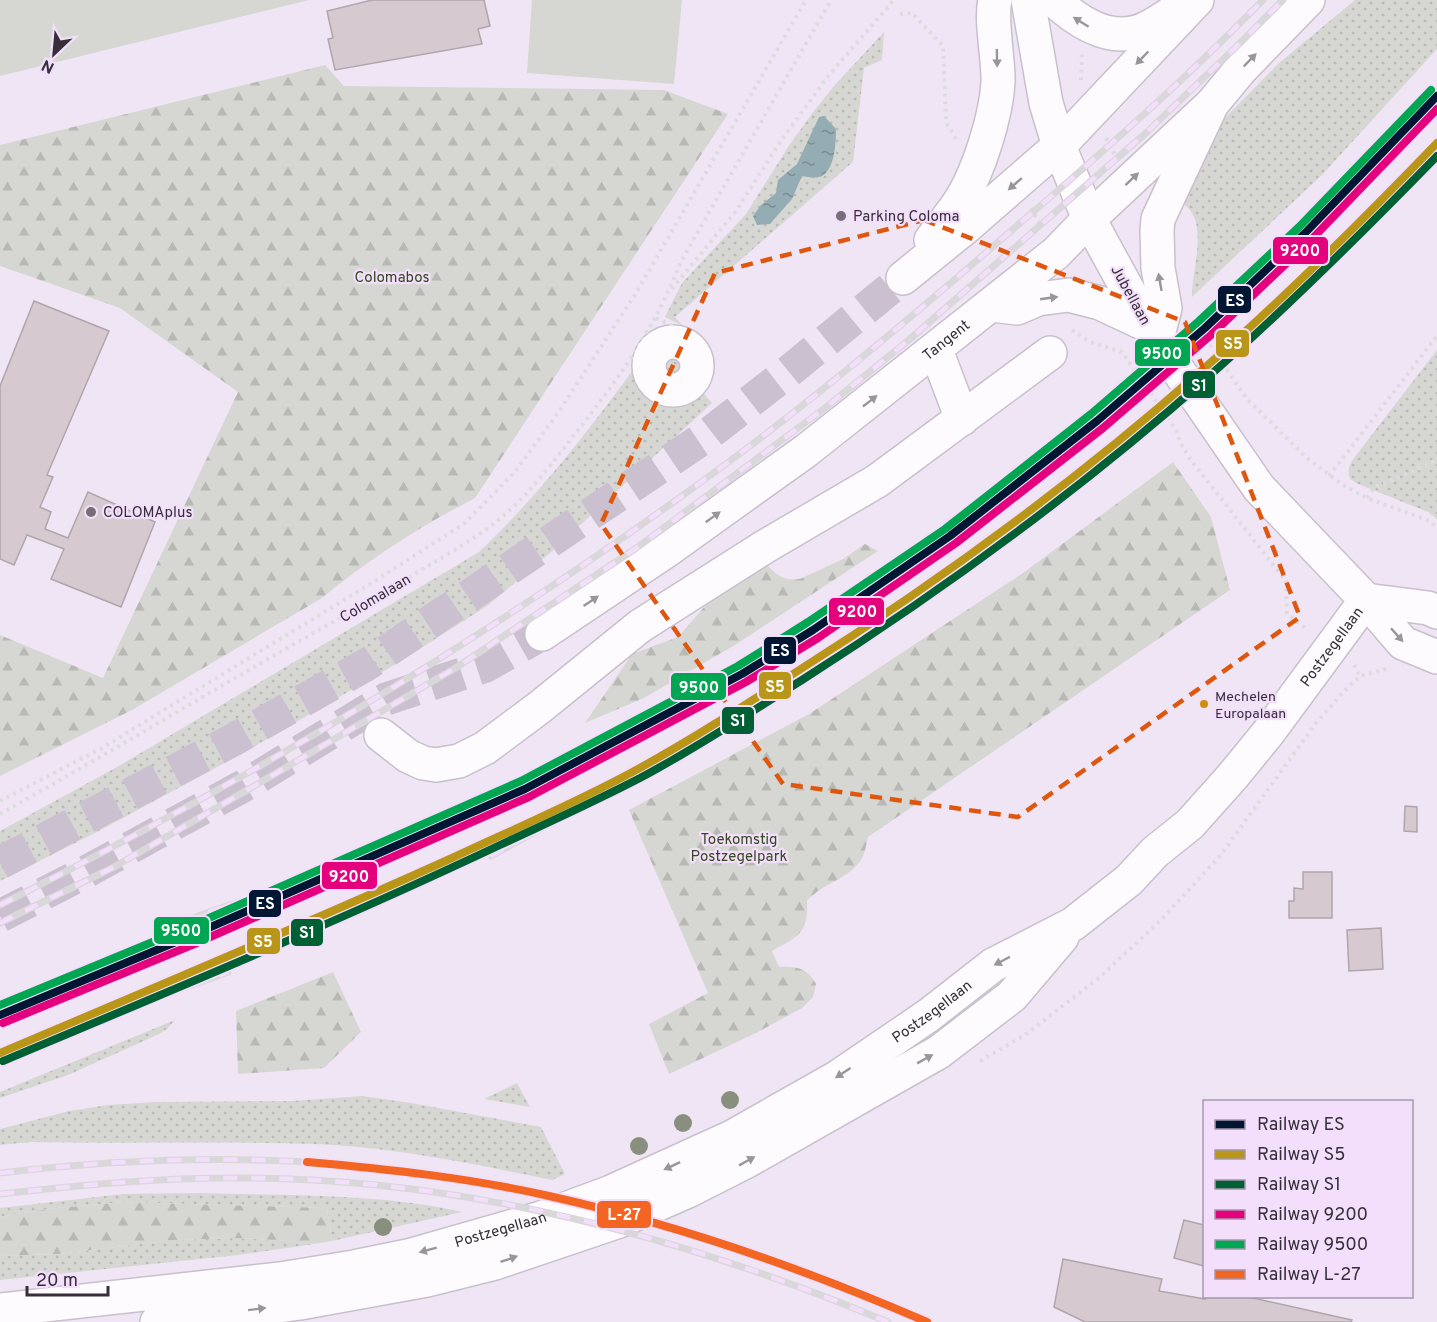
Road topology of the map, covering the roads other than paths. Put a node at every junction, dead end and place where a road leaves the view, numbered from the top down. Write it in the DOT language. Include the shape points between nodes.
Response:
graph roads {
  1 [pos="995,0"];
  2 [pos="1028,0"];
  3 [pos="1054,0"];
  4 [pos="1191,0"];
  5 [pos="1197,0"];
  6 [pos="1308,0"];
  7 [pos="1212,104"];
  8 [pos="1059,146"];
  9 [pos="1089,219"];
  10 [pos="992,305"];
  11 [pos="1152,332"];
  12 [pos="936,350"];
  13 [pos="1050,353"];
  14 [pos="962,419"];
  15 [pos="1366,600"];
  16 [pos="1437,612"];
  17 [pos="542,634"];
  18 [pos="1437,657"];
  19 [pos="381,735"];
  20 [pos="1073,924"];
  21 [pos="0,1310"];
  22 [pos="157,1322"];
  1 -- 8 [label="main road" via="998,84 981,154 962,198 905,276"];
  2 -- 8 [label="main road, Jubellaan" via="1046,103"];
  4 -- 3 [label="main road, one-way" via="1148,28 1125,34 1089,27"];
  5 -- 8 [label="main road, one-way"];
  7 -- 6 [label="main road, Tangent, one-way"];
  9 -- 7 [label="main road, Tangent, one-way"];
  11 -- 7 [label="main road, one-way" via="1165,308 1158,268 1158,219"];
  8 -- 9 [label="main road, Jubellaan"];
  9 -- 10 [label="main road, Tangent" via="1056,253"];
  9 -- 11 [label="main road, Jubellaan"];
  10 -- 11 [label="main road, one-way" via="1017,308 1038,299 1069,295 1100,303"];
  10 -- 12 [label="main road, Tangent"];
  11 -- 15 [label="main road, Jubellaan" via="1259,488"];
  12 -- 14 [label="main road"];
  17 -- 12 [label="main road, Tangent, one-way" via="807,450"];
  13 -- 14 [label="main road"];
  14 -- 19 [label="main road" via="877,482 640,626 506,733 468,757 448,764 423,763 401,752"];
  15 -- 16 [label="main road"];
  15 -- 18 [label="main road, Jubellaan, one-way" via="1403,643"];
  15 -- 20 [label="main road, Postzegellaan" via="1268,733 1190,824"];
  20 -- 21 [label="main road, Postzegellaan, one-way" via="993,965 929,1015 838,1077 732,1137 621,1188 541,1218 354,1267"];
  22 -- 20 [label="main road, Postzegellaan, one-way" via="300,1303 438,1278 622,1220 747,1161 939,1052 1012,996"];
}
